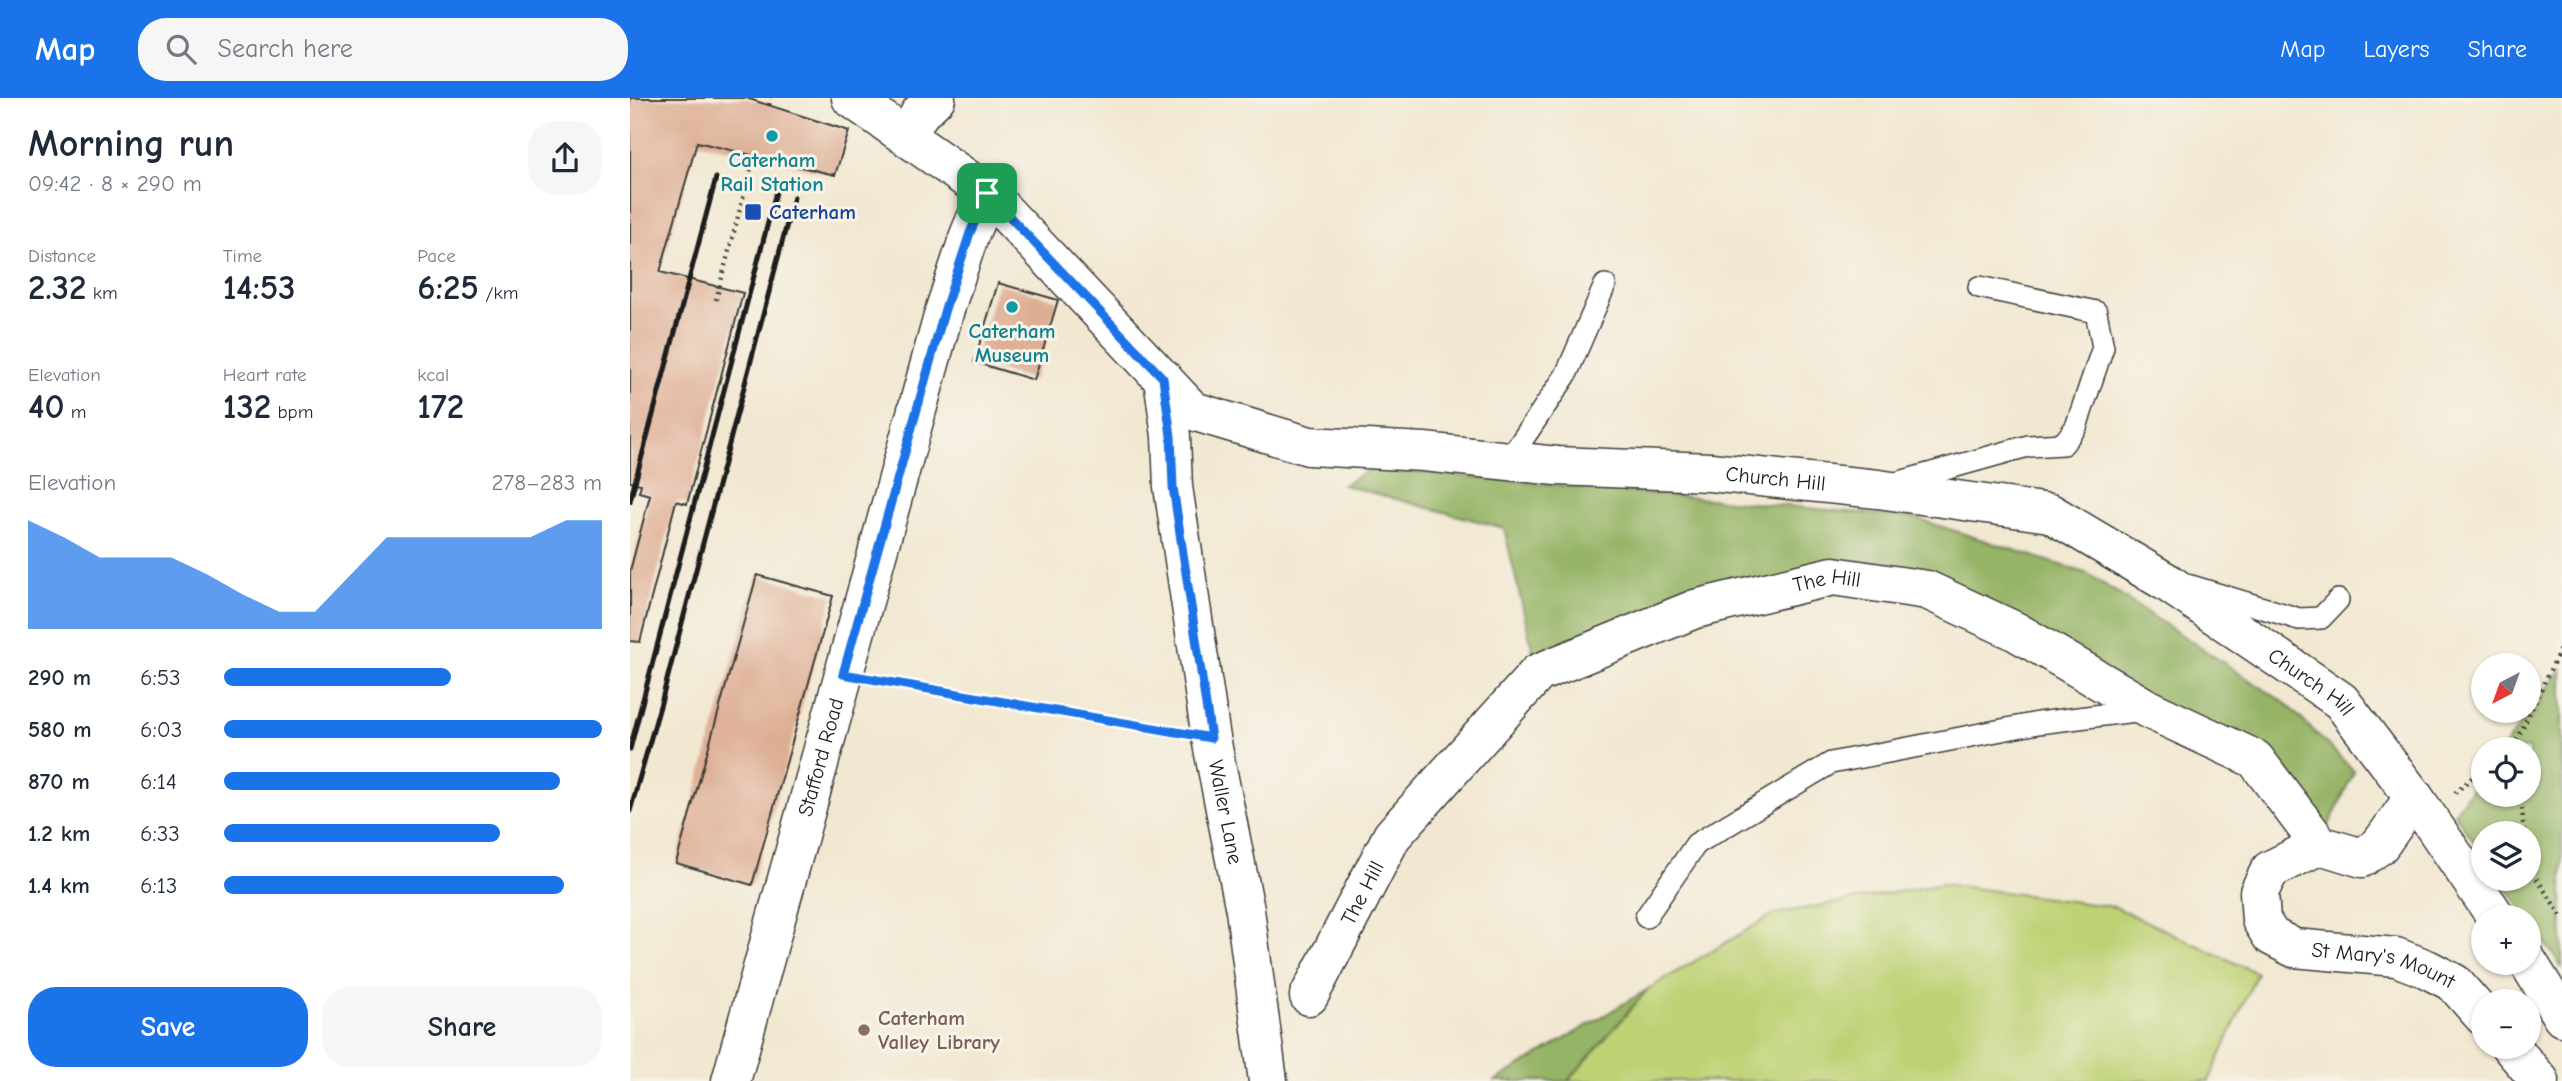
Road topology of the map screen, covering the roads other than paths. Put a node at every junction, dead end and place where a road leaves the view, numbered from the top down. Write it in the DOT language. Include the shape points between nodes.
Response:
graph roads {
  1 [pos="851,98"];
  2 [pos="936,98"];
  3 [pos="907,136"];
  4 [pos="987,193"];
  5 [pos="1605,285"];
  6 [pos="1979,287"];
  7 [pos="1163,378"];
  8 [pos="1508,461"];
  9 [pos="1878,489"];
  10 [pos="2168,583"];
  11 [pos="2338,600"];
  12 [pos="2148,709"];
  13 [pos="2414,797"];
  14 [pos="2320,845"];
  15 [pos="2488,905"];
  16 [pos="1646,917"];
  17 [pos="2536,975"];
  18 [pos="1309,996"];
  19 [pos="2471,1002"];
  20 [pos="2562,1017"];
  21 [pos="2521,1059"];
  22 [pos="731,1081"];
  23 [pos="1268,1081"];
  24 [pos="2540,1081"];
  1 -- 3 [label="street, Church Hill"];
  2 -- 3 [label="street" via="920,113"];
  3 -- 4 [label="street, Church Hill"];
  4 -- 7 [label="street, Church Hill"];
  4 -- 22 [label="street, Stafford Road" via="945,309"];
  5 -- 8 [label="lane" via="1566,375"];
  6 -- 9 [label="lane" via="2096,312 2103,347 2076,427 2063,444 2028,446"];
  7 -- 8 [label="street, Church Hill" via="1193,411 1309,446"];
  7 -- 23 [label="street, Waller Lane" via="1173,487 1211,738 1245,911"];
  8 -- 9 [label="street, Church Hill" via="1710,472"];
  9 -- 10 [label="street, Church Hill" via="2050,513"];
  10 -- 11 [label="lane" via="2199,587 2299,619 2320,618"];
  10 -- 13 [label="street, Church Hill" via="2341,701"];
  12 -- 14 [label="street, The Hill" via="2255,759"];
  12 -- 16 [label="lane" via="2038,723 1830,763 1696,844"];
  12 -- 18 [label="street, The Hill" via="2015,631 1927,590 1833,576 1695,609 1538,673 1392,836"];
  13 -- 14 [label="street" via="2379,845 2362,858"];
  13 -- 15 [label="street, Church Hill"];
  14 -- 19 [label="street, St Mary's Mount" via="2270,870 2259,892 2261,920 2271,936 2294,948 2396,957 2454,983"];
  17 -- 20 [label="street"];
  21 -- 24 [label="street"];
}
